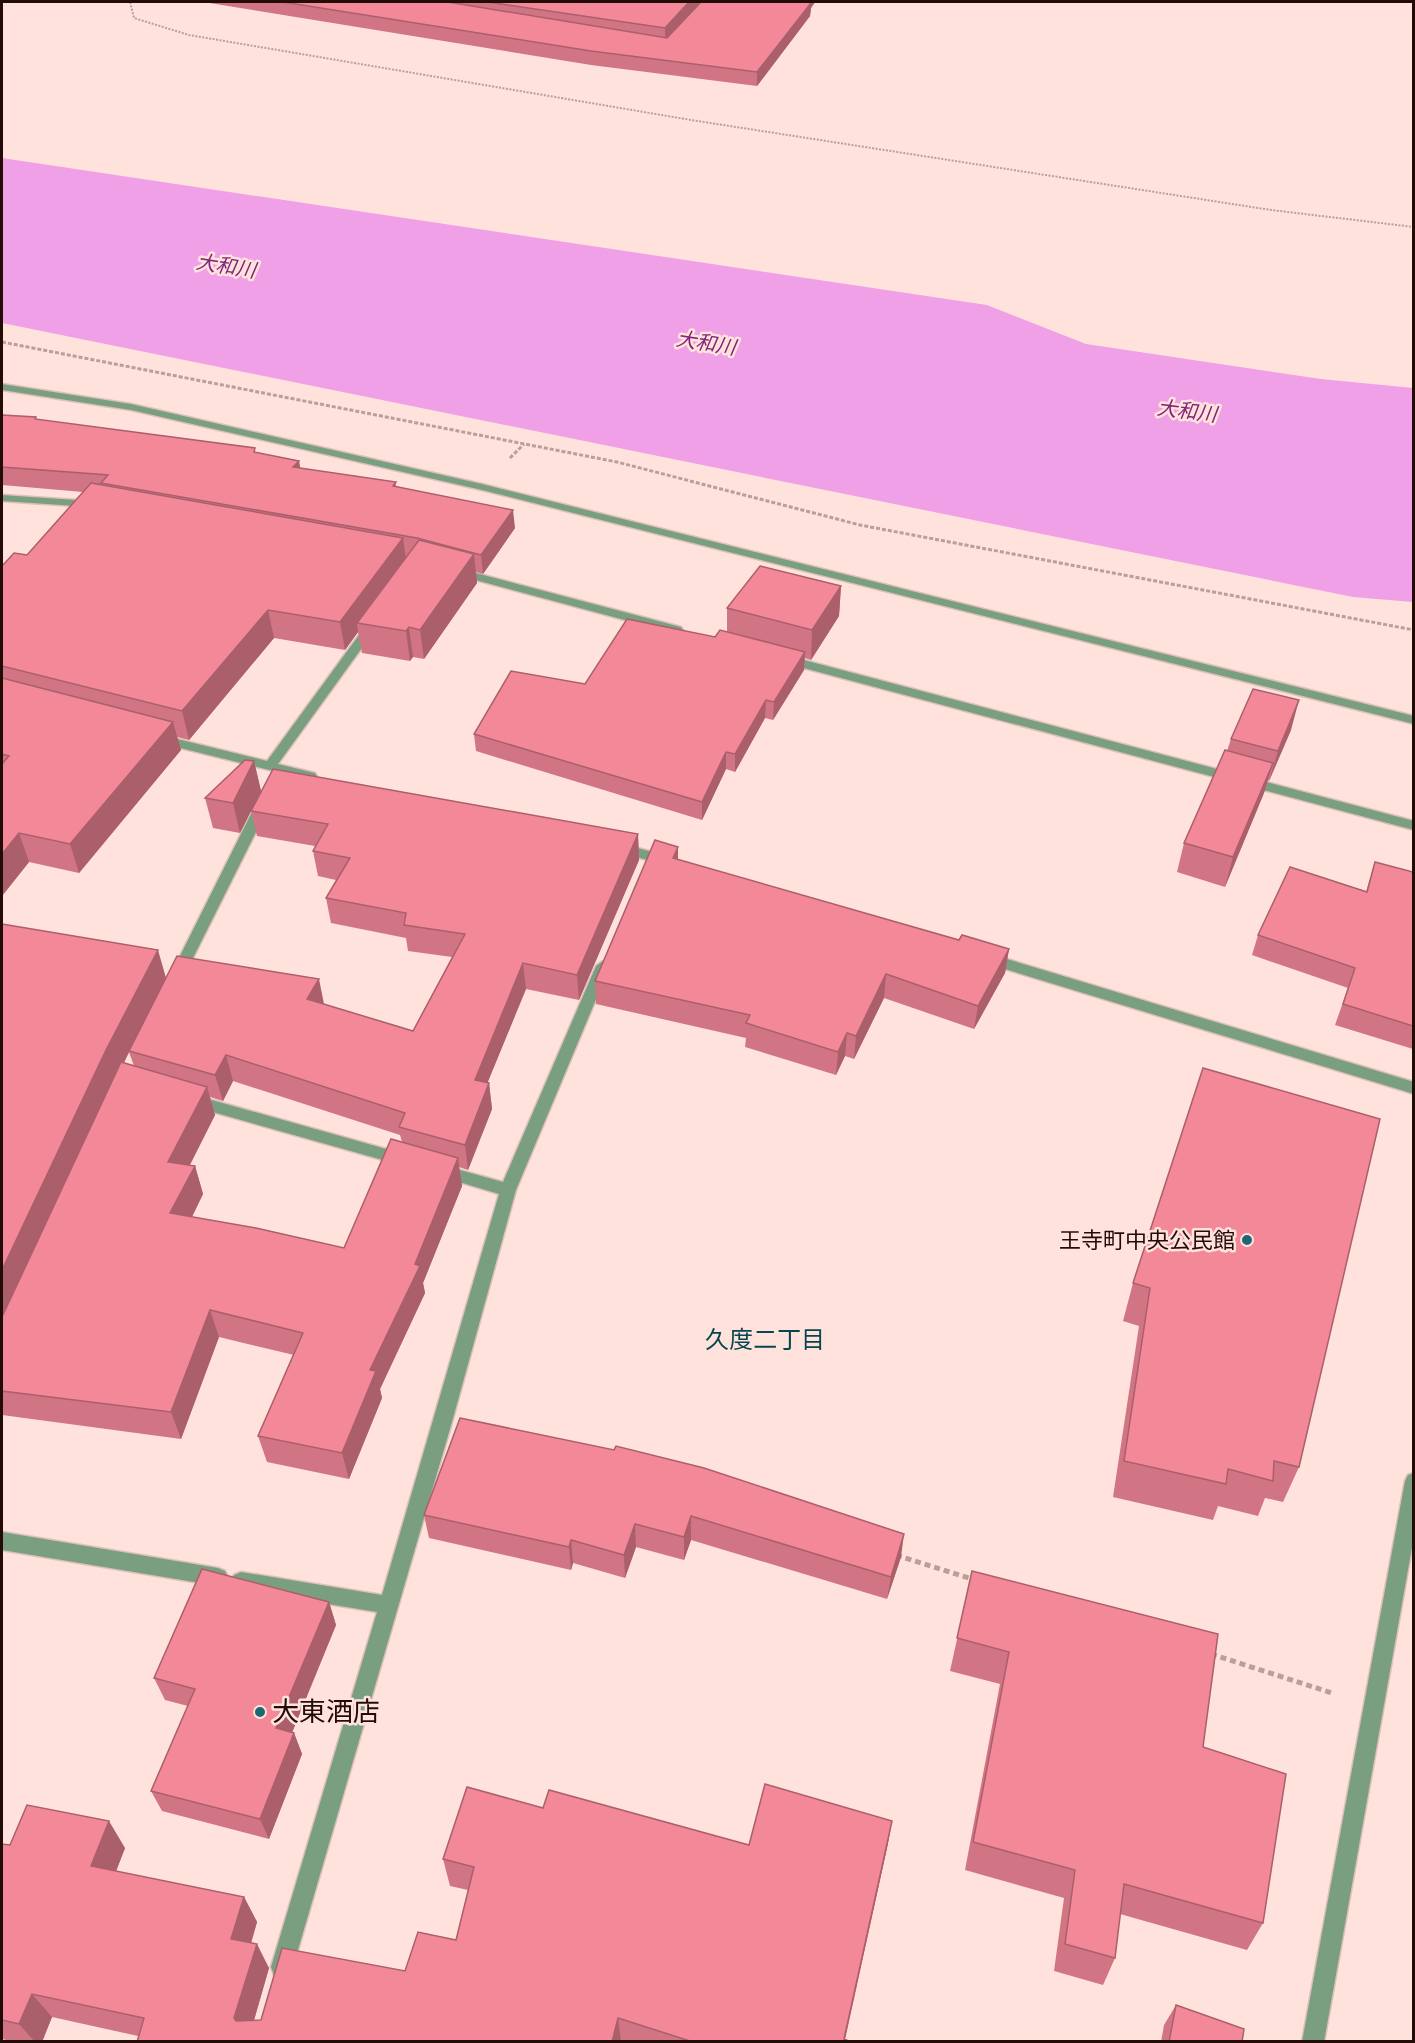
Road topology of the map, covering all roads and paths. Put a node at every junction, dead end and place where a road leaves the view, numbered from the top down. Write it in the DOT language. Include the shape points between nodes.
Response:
graph roads {
  1 [pos="130,2"];
  2 [pos="1413,227"];
  3 [pos="2,342"];
  4 [pos="2,387"];
  5 [pos="2,498"];
  6 [pos="102,506"];
  7 [pos="442,568"];
  8 [pos="379,616"];
  9 [pos="1413,630"];
  10 [pos="685,632"];
  11 [pos="777,657"];
  12 [pos="1413,720"];
  13 [pos="146,736"];
  14 [pos="274,777"];
  15 [pos="327,780"];
  16 [pos="1413,826"];
  17 [pos="604,844"];
  18 [pos="650,855"];
  19 [pos="684,866"];
  20 [pos="641,877"];
  21 [pos="609,952"];
  22 [pos="969,952"];
  23 [pos="171,987"];
  24 [pos="1413,1088"];
  25 [pos="181,1097"];
  26 [pos="507,1190"];
  27 [pos="1413,1481"];
  28 [pos="2,1541"];
  29 [pos="889,1553"];
  30 [pos="980,1581"];
  31 [pos="388,1605"];
  32 [pos="1204,1652"];
  33 [pos="1373,1706"];
  34 [pos="278,1984"];
  35 [pos="1313,2042"];
  1 -- 2 [label="path" via="134,18 189,35 727,125 1271,210"];
  3 -- 9 [label="path" via="617,462 860,525"];
  4 -- 12 [label="street" via="131,407 482,487"];
  5 -- 6 [label="street"];
  7 -- 10 [label="street"];
  8 -- 14 [label="street"];
  11 -- 16 [label="street"];
  13 -- 14 [label="street"];
  14 -- 15 [label="street"];
  14 -- 23 [label="street"];
  17 -- 18 [label="street"];
  18 -- 19 [label="street"];
  18 -- 20 [label="street"];
  21 -- 26 [label="street"];
  22 -- 24 [label="street"];
  25 -- 26 [label="street"];
  26 -- 31 [label="street" via="444,1422"];
  27 -- 33 [label="street"];
  28 -- 31 [label="street"];
  29 -- 30 [label="path"];
  31 -- 34 [label="street"];
  32 -- 33 [label="path"];
  33 -- 35 [label="street"];
}
